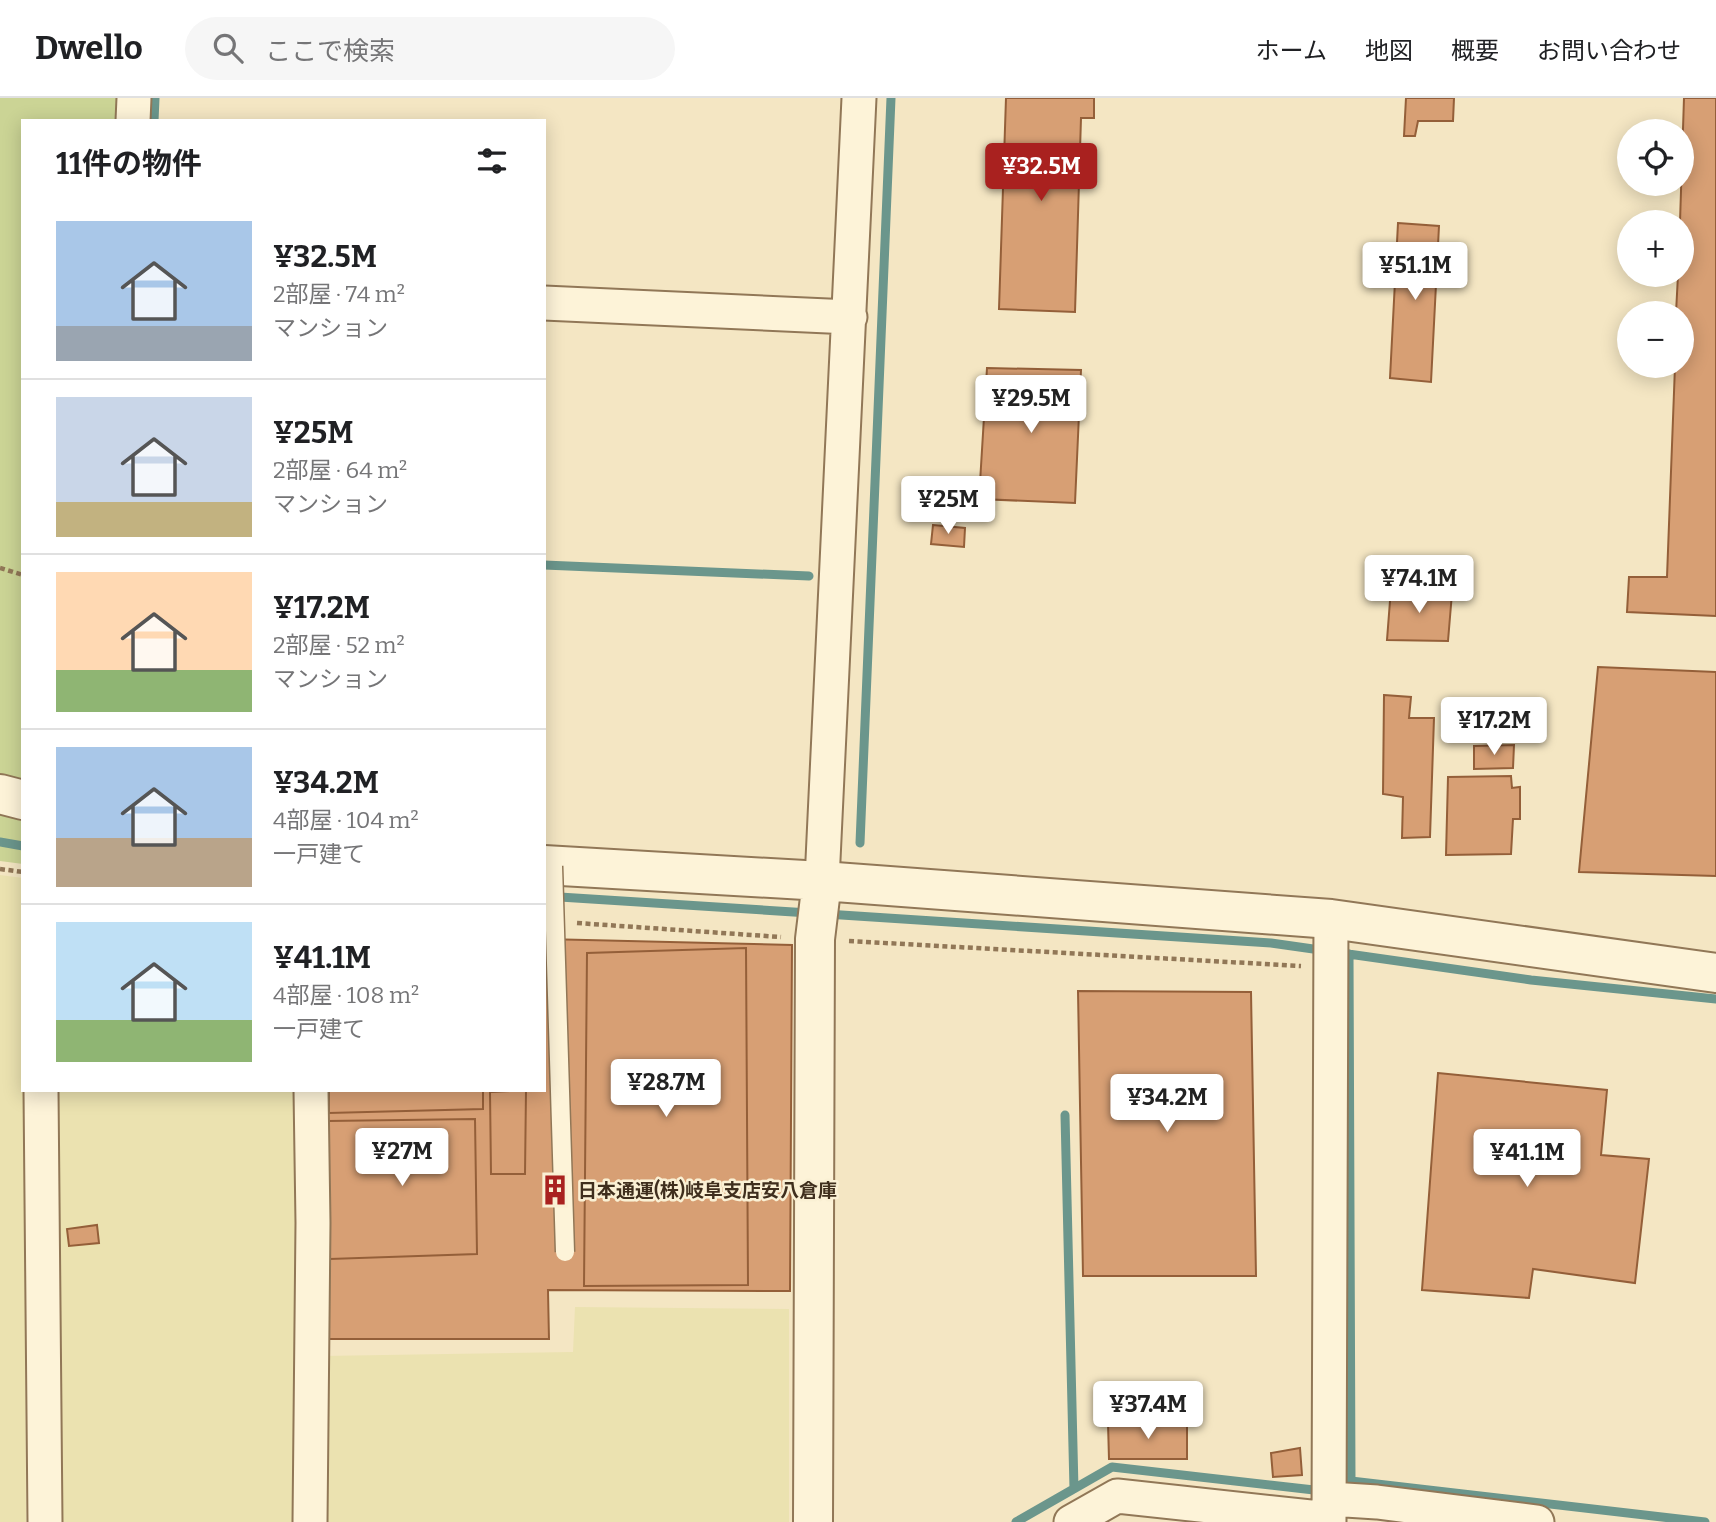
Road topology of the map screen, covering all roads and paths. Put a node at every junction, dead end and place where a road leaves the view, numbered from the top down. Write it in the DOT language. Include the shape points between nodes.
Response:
graph roads {
  1 [pos="134,98"];
  2 [pos="859,98"];
  3 [pos="133,119"];
  4 [pos="546,303"];
  5 [pos="850,317"];
  6 [pos="0,568"];
  7 [pos="21,574"];
  8 [pos="0,794"];
  9 [pos="21,799"];
  10 [pos="549,866"];
  11 [pos="0,869"];
  12 [pos="21,872"];
  13 [pos="818,912"];
  14 [pos="571,923"];
  15 [pos="1332,946"];
  16 [pos="1716,973"];
  17 [pos="41,1092"];
  18 [pos="311,1092"];
  19 [pos="565,1252"];
  20 [pos="1329,1514"];
  21 [pos="45,1522"];
  22 [pos="310,1522"];
  23 [pos="813,1522"];
  24 [pos="1071,1522"];
  25 [pos="1537,1522"];
  1 -- 3 [label="street"];
  2 -- 5 [label="street"];
  4 -- 5 [label="street"];
  5 -- 13 [label="street"];
  6 -- 7 [label="path"];
  8 -- 9 [label="street"];
  10 -- 13 [label="street"];
  10 -- 19 [label="lane, bridge"];
  11 -- 12 [label="path"];
  13 -- 14 [label="path"];
  13 -- 15 [label="street"];
  13 -- 15 [label="path"];
  13 -- 23 [label="street"];
  15 -- 16 [label="street"];
  15 -- 20 [label="street"];
  17 -- 21 [label="street"];
  18 -- 22 [label="street"];
  20 -- 24 [label="street" via="1117,1496"];
  20 -- 25 [label="street" via="1377,1502"];
}
